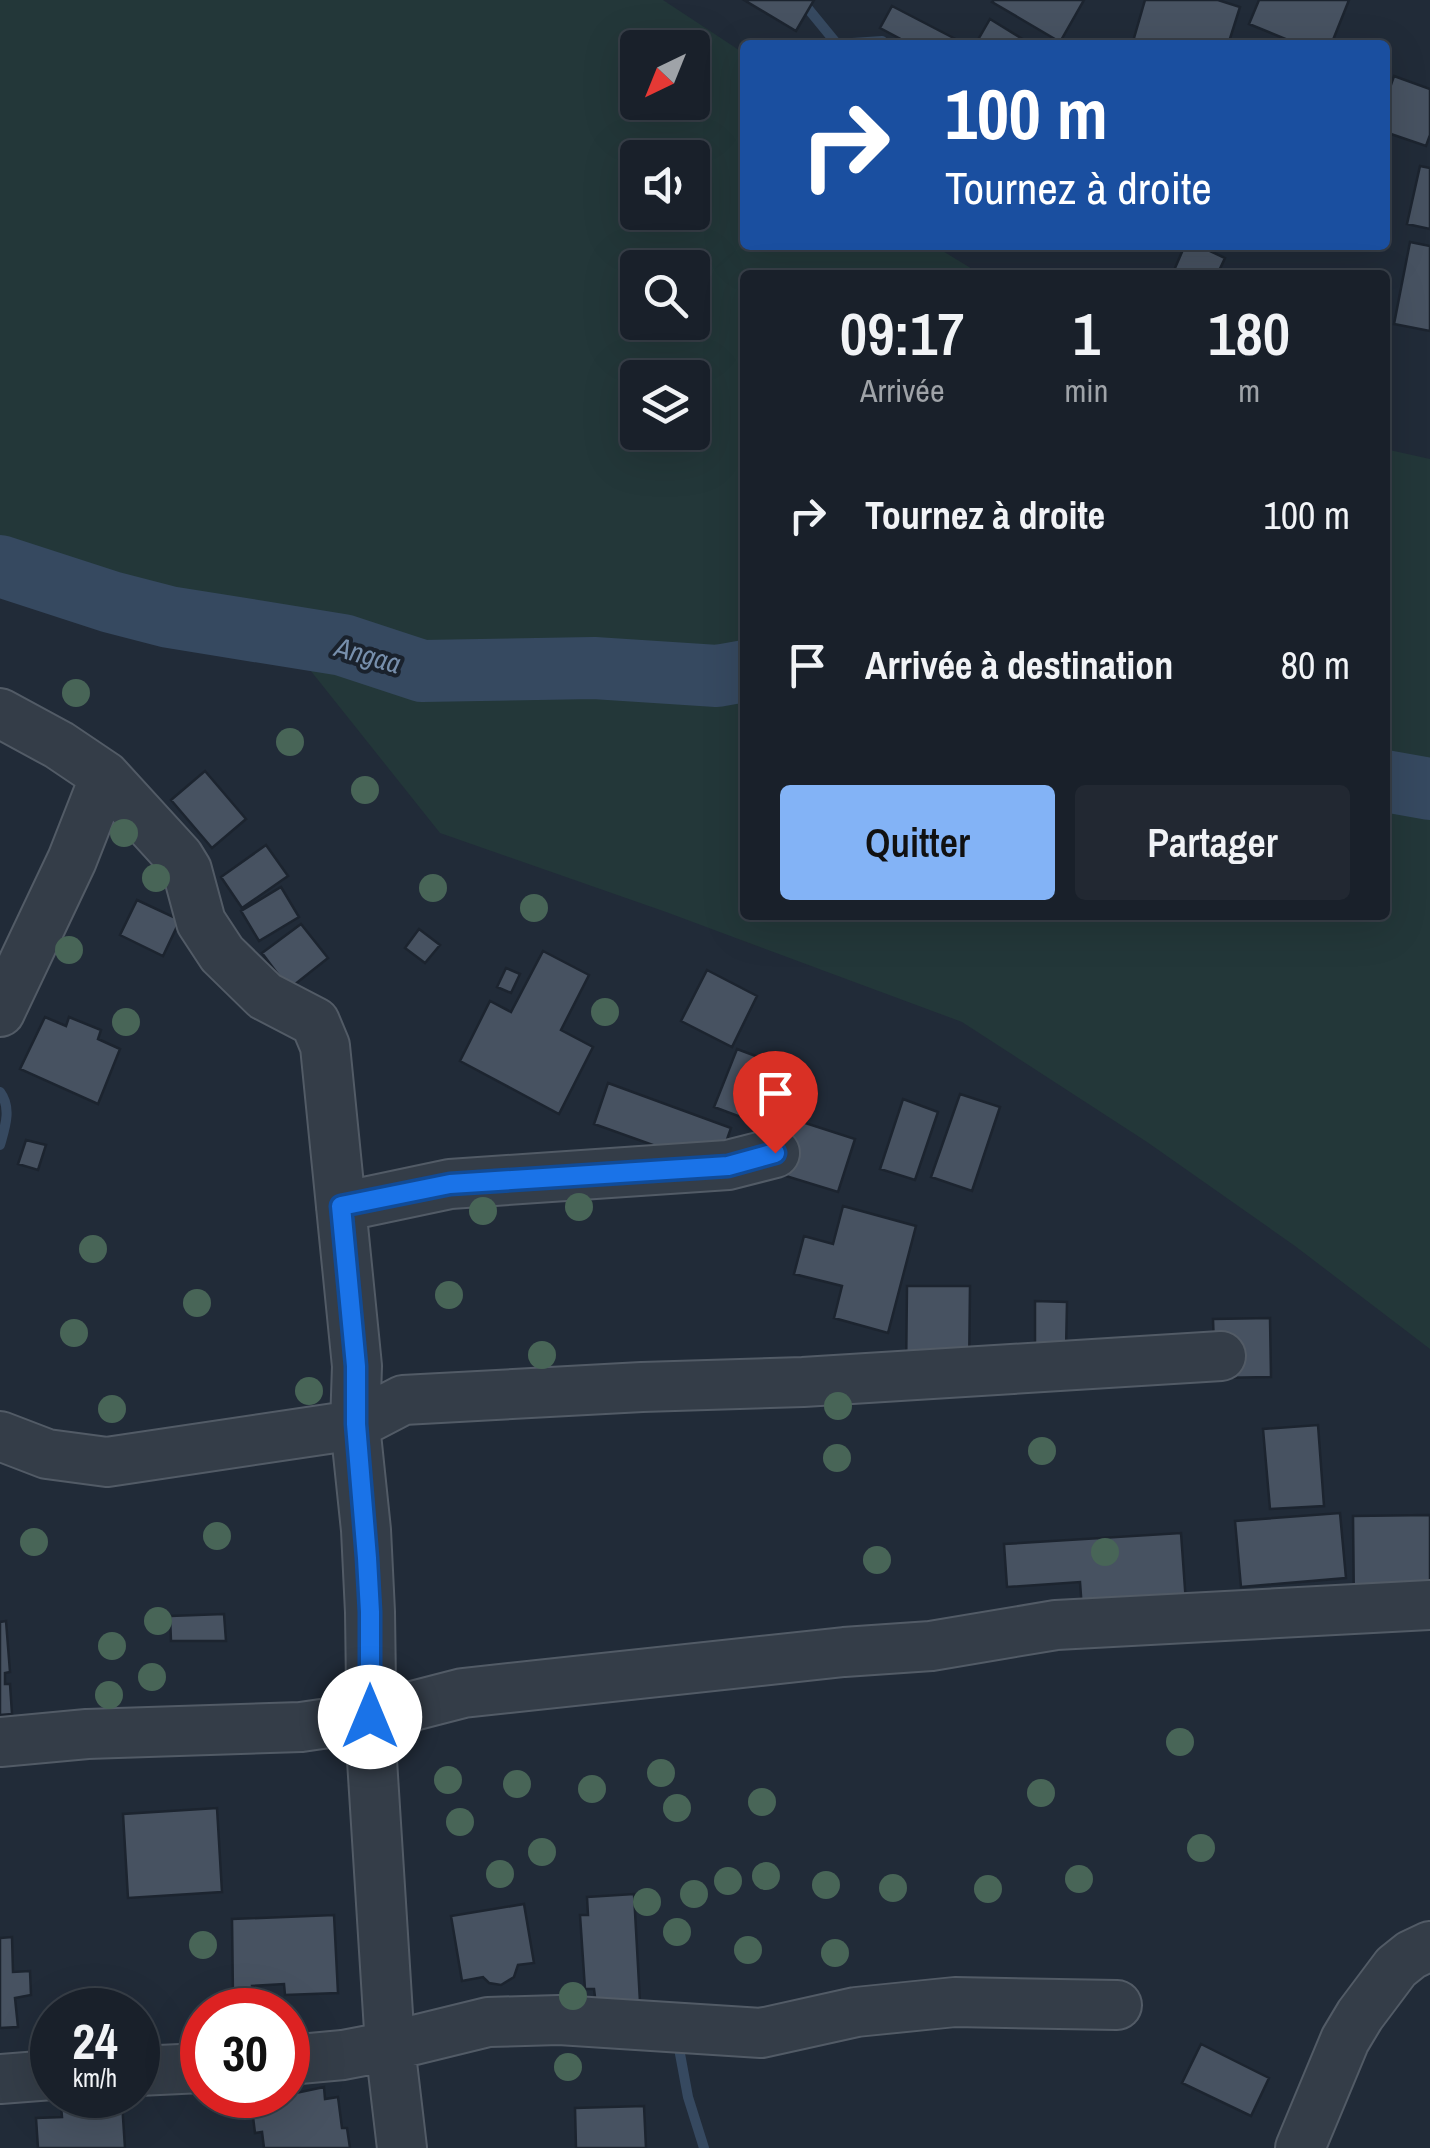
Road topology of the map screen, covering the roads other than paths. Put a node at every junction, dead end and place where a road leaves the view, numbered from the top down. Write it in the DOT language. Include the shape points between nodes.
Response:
graph roads {
  1 [pos="0,713"];
  2 [pos="105,776"];
  3 [pos="0,1012"];
  4 [pos="775,1153"];
  5 [pos="341,1206"];
  6 [pos="1222,1356"];
  7 [pos="356,1424"];
  8 [pos="0,1436"];
  9 [pos="1430,1604"];
  10 [pos="370,1717"];
  11 [pos="0,1742"];
  12 [pos="1430,1946"];
  13 [pos="1117,2004"];
  14 [pos="390,2046"];
  15 [pos="310,2058"];
  16 [pos="30,2077"];
  17 [pos="0,2079"];
  18 [pos="402,2148"];
  19 [pos="1300,2148"];
  1 -- 2 [label="street"];
  2 -- 3 [label="street"];
  2 -- 5 [label="street" via="179,857 201,922 222,954 265,996 314,1022 325,1046"];
  4 -- 5 [label="street" via="728,1166 450,1184"];
  5 -- 7 [label="street"];
  6 -- 7 [label="street" via="403,1400"];
  7 -- 8 [label="street" via="106,1462 47,1454"];
  7 -- 10 [label="street" via="370,1612"];
  9 -- 10 [label="street" via="1056,1625 931,1646 463,1693"];
  10 -- 11 [label="street"];
  10 -- 14 [label="street"];
  12 -- 19 [label="street" via="1396,1966 1360,2015"];
  13 -- 14 [label="street" via="955,2002 856,2012 761,2033 488,2022"];
  14 -- 15 [label="street"];
  14 -- 18 [label="street"];
  16 -- 17 [label="street"];
}
